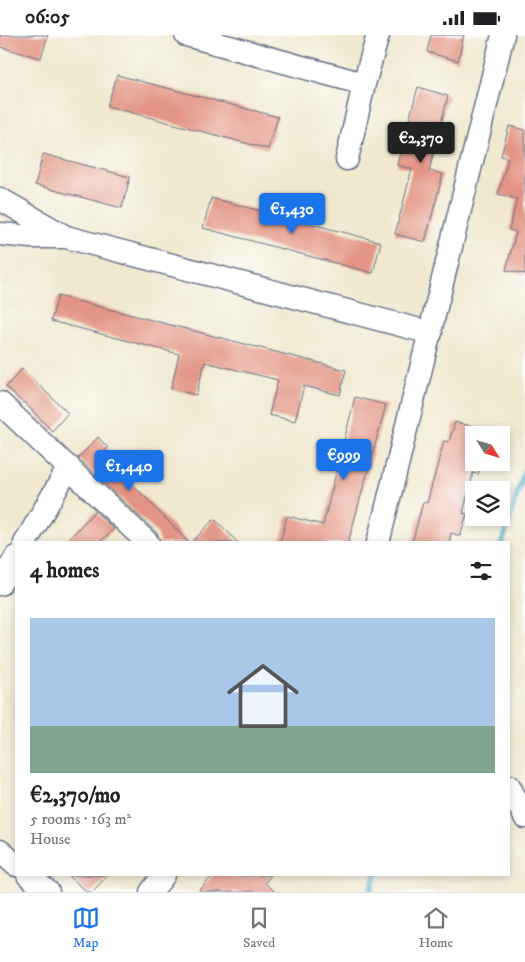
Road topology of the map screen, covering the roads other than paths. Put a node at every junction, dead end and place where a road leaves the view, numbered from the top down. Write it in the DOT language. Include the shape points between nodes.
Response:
graph roads {
  1 [pos="186,35"];
  2 [pos="378,35"];
  3 [pos="503,35"];
  4 [pos="364,83"];
  5 [pos="346,159"];
  6 [pos="0,199"];
  7 [pos="0,234"];
  8 [pos="66,237"];
  9 [pos="431,333"];
  10 [pos="0,403"];
  11 [pos="69,467"];
  12 [pos="25,541"];
  13 [pos="146,541"];
  14 [pos="379,541"];
  15 [pos="15,559"];
  16 [pos="0,584"];
  17 [pos="510,788"];
  18 [pos="525,817"];
  19 [pos="0,851"];
  20 [pos="15,864"];
  21 [pos="29,876"];
  22 [pos="163,876"];
  23 [pos="48,892"];
  24 [pos="151,892"];
  1 -- 4 [label="street"];
  2 -- 4 [label="street"];
  3 -- 9 [label="street"];
  4 -- 5 [label="street"];
  6 -- 8 [label="street"];
  7 -- 8 [label="street"];
  8 -- 9 [label="street"];
  9 -- 14 [label="street"];
  10 -- 11 [label="street"];
  11 -- 12 [label="street"];
  11 -- 13 [label="street"];
  15 -- 16 [label="street"];
  17 -- 18 [label="street"];
  19 -- 20 [label="street"];
  21 -- 23 [label="street"];
  22 -- 24 [label="street"];
}
